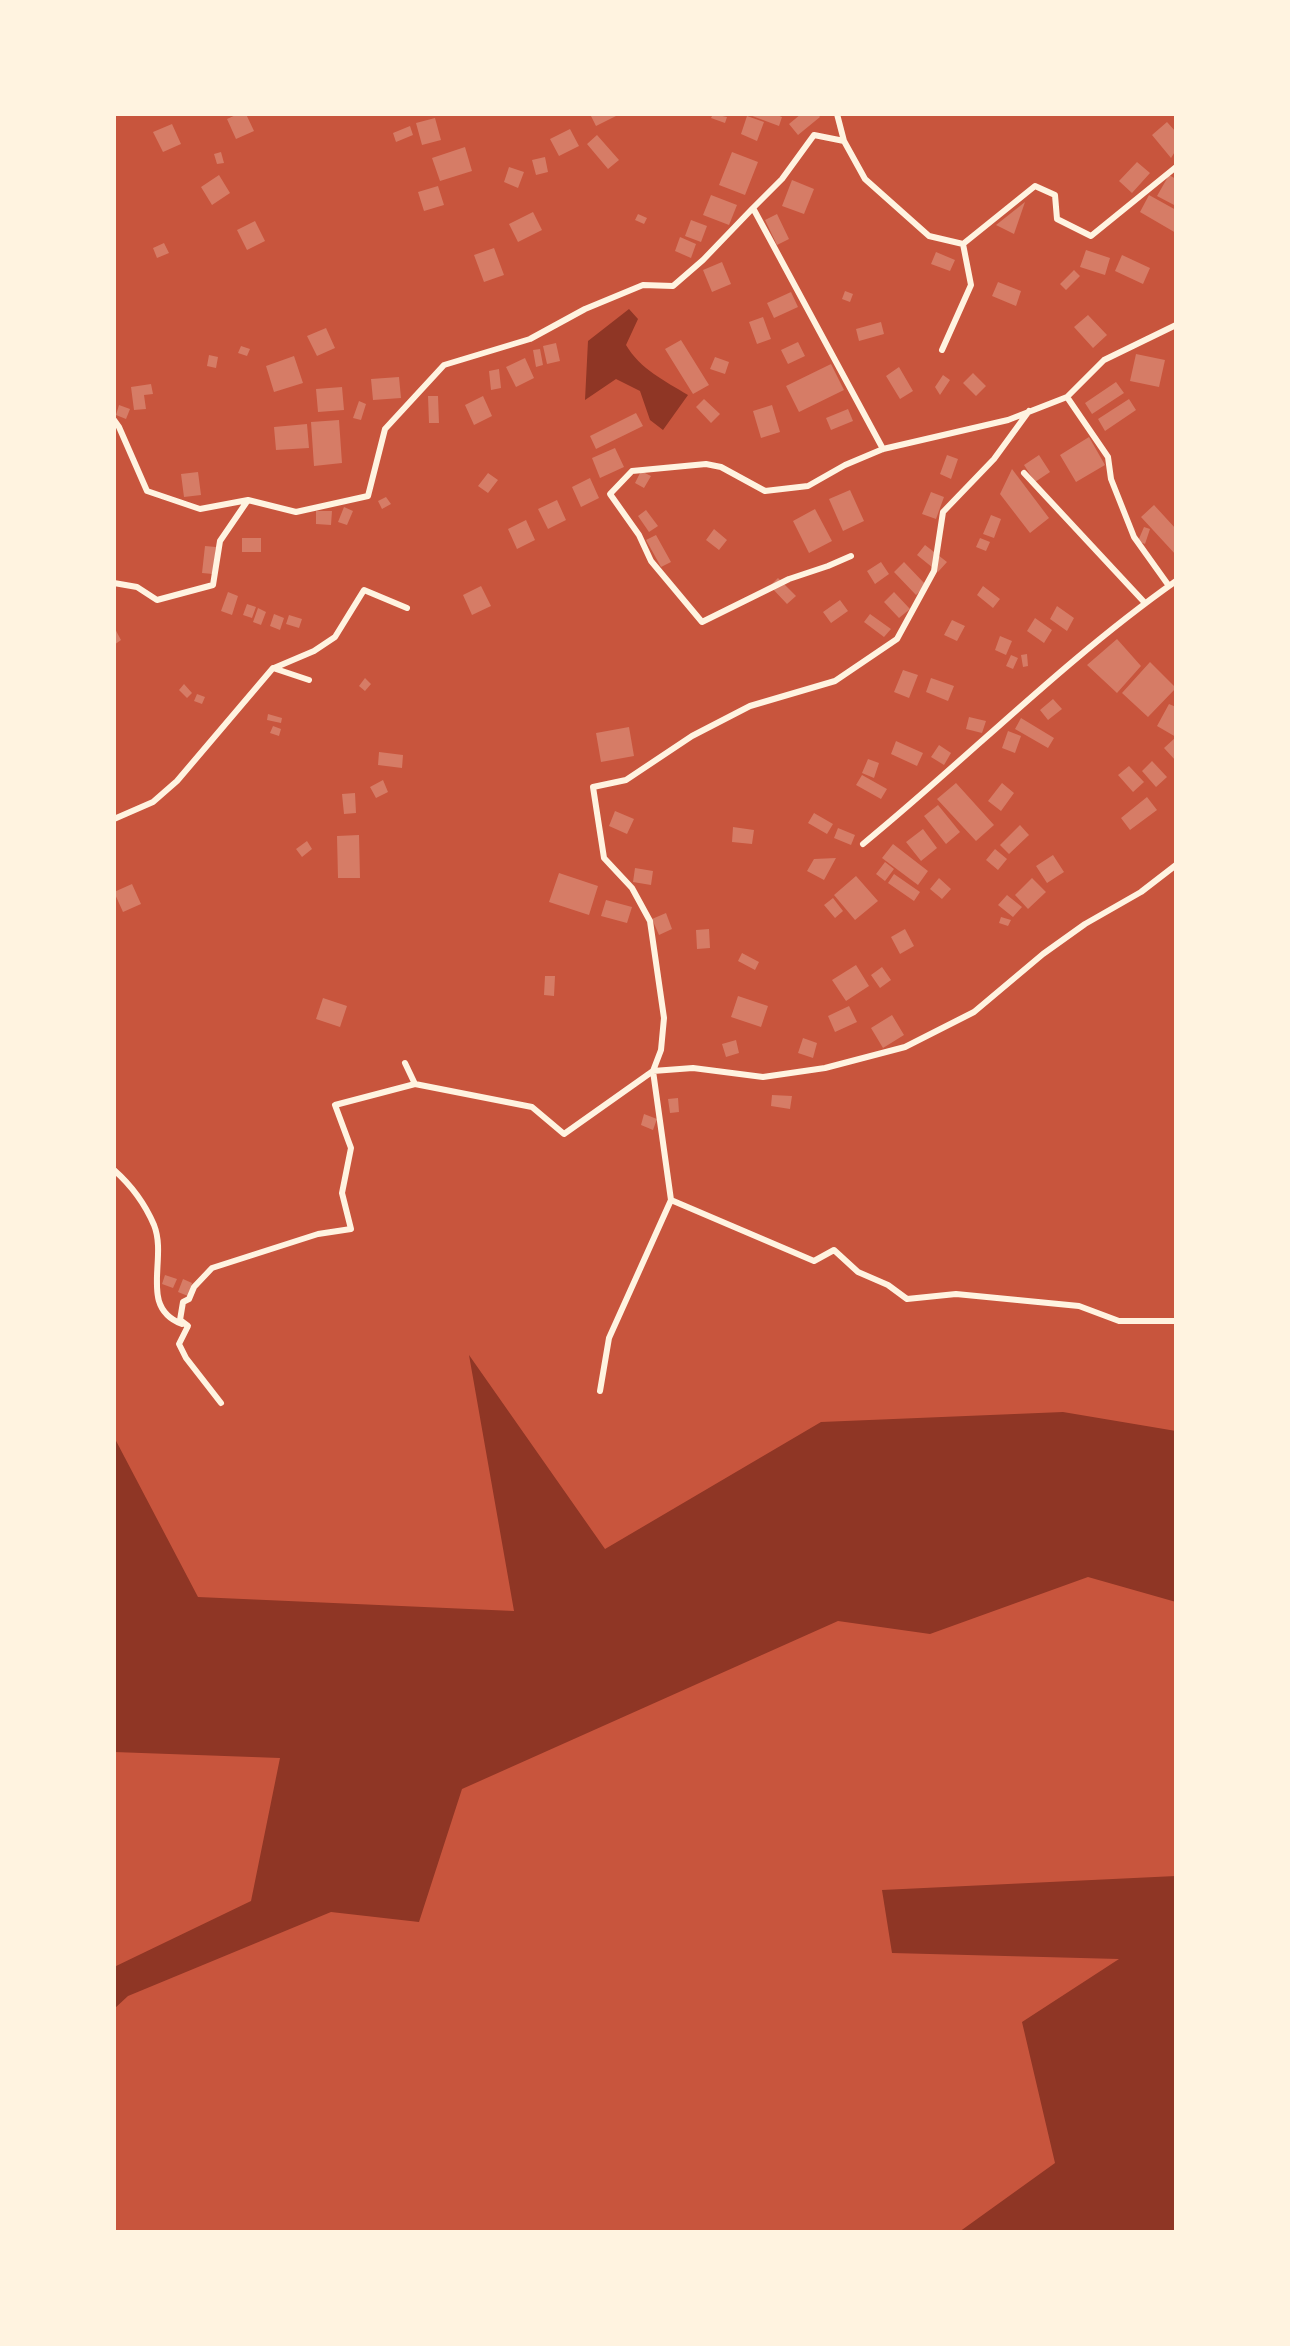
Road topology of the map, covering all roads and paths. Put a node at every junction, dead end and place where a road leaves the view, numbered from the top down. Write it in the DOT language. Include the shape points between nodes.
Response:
graph roads {
  1 [pos="837,114"];
  2 [pos="844,141"];
  3 [pos="1176,167"];
  4 [pos="753,208"];
  5 [pos="963,244"];
  6 [pos="1176,325"];
  7 [pos="942,350"];
  8 [pos="1067,397"];
  9 [pos="1029,411"];
  10 [pos="114,420"];
  11 [pos="883,450"];
  12 [pos="1024,473"];
  13 [pos="248,500"];
  14 [pos="851,555"];
  15 [pos="1176,581"];
  16 [pos="114,584"];
  17 [pos="1169,586"];
  18 [pos="1145,603"];
  19 [pos="407,608"];
  20 [pos="273,668"];
  21 [pos="309,680"];
  22 [pos="114,819"];
  23 [pos="863,844"];
  24 [pos="1176,864"];
  25 [pos="405,1063"];
  26 [pos="653,1071"];
  27 [pos="415,1084"];
  28 [pos="114,1170"];
  29 [pos="671,1200"];
  30 [pos="1176,1321"];
  31 [pos="188,1326"];
  32 [pos="600,1391"];
  33 [pos="221,1403"];
  1 -- 2 [label="street"];
  2 -- 4 [label="street" via="814,135 782,179"];
  2 -- 5 [label="street" via="865,179 929,236"];
  3 -- 5 [label="street" via="1091,236 1057,219 1055,195 1035,186"];
  4 -- 11 [label="street"];
  4 -- 13 [label="street" via="673,286 643,285 585,309 530,339 444,364 385,429 368,496 296,512"];
  5 -- 7 [label="street" via="971,285"];
  6 -- 8 [label="street" via="1104,360"];
  8 -- 9 [label="street"];
  8 -- 17 [label="street" via="1108,457 1111,479 1134,537"];
  9 -- 11 [label="street" via="1008,420"];
  9 -- 26 [label="street" via="994,459 943,512 934,570 897,639 835,681 750,706 692,736 626,780 593,786 604,858 632,888 650,921 664,1018 661,1050"];
  10 -- 13 [label="street" via="147,492 200,509"];
  11 -- 14 [label="street" via="808,486 765,491 721,467 706,465 632,471 610,494 639,535 651,561 702,621 789,579"];
  12 -- 18 [label="street"];
  13 -- 16 [label="street" via="220,541 213,585 157,600 137,587"];
  15 -- 17 [label="street"];
  17 -- 18 [label="street"];
  18 -- 23 [label="street" via="1072,661"];
  19 -- 20 [label="street" via="364,590 335,637 314,651"];
  20 -- 21 [label="street"];
  20 -- 22 [label="street" via="177,781 153,802"];
  24 -- 26 [label="street" via="1141,892 1043,954 974,1012 905,1047 825,1068 764,1077 693,1068"];
  25 -- 27 [label="street"];
  26 -- 27 [label="street" via="564,1134 532,1107"];
  26 -- 29 [label="street"];
  27 -- 31 [label="street" via="335,1105 351,1148 342,1193 351,1230 318,1234 212,1268 183,1302 180,1320"];
  28 -- 31 [label="street" via="131,1185 155,1227 160,1261 156,1297 169,1319"];
  29 -- 30 [label="street" via="814,1261 834,1250 858,1272 888,1285 907,1299 956,1294 1079,1306 1119,1321"];
  29 -- 32 [label="street" via="609,1338"];
  31 -- 33 [label="street" via="180,1344 186,1358"];
}
